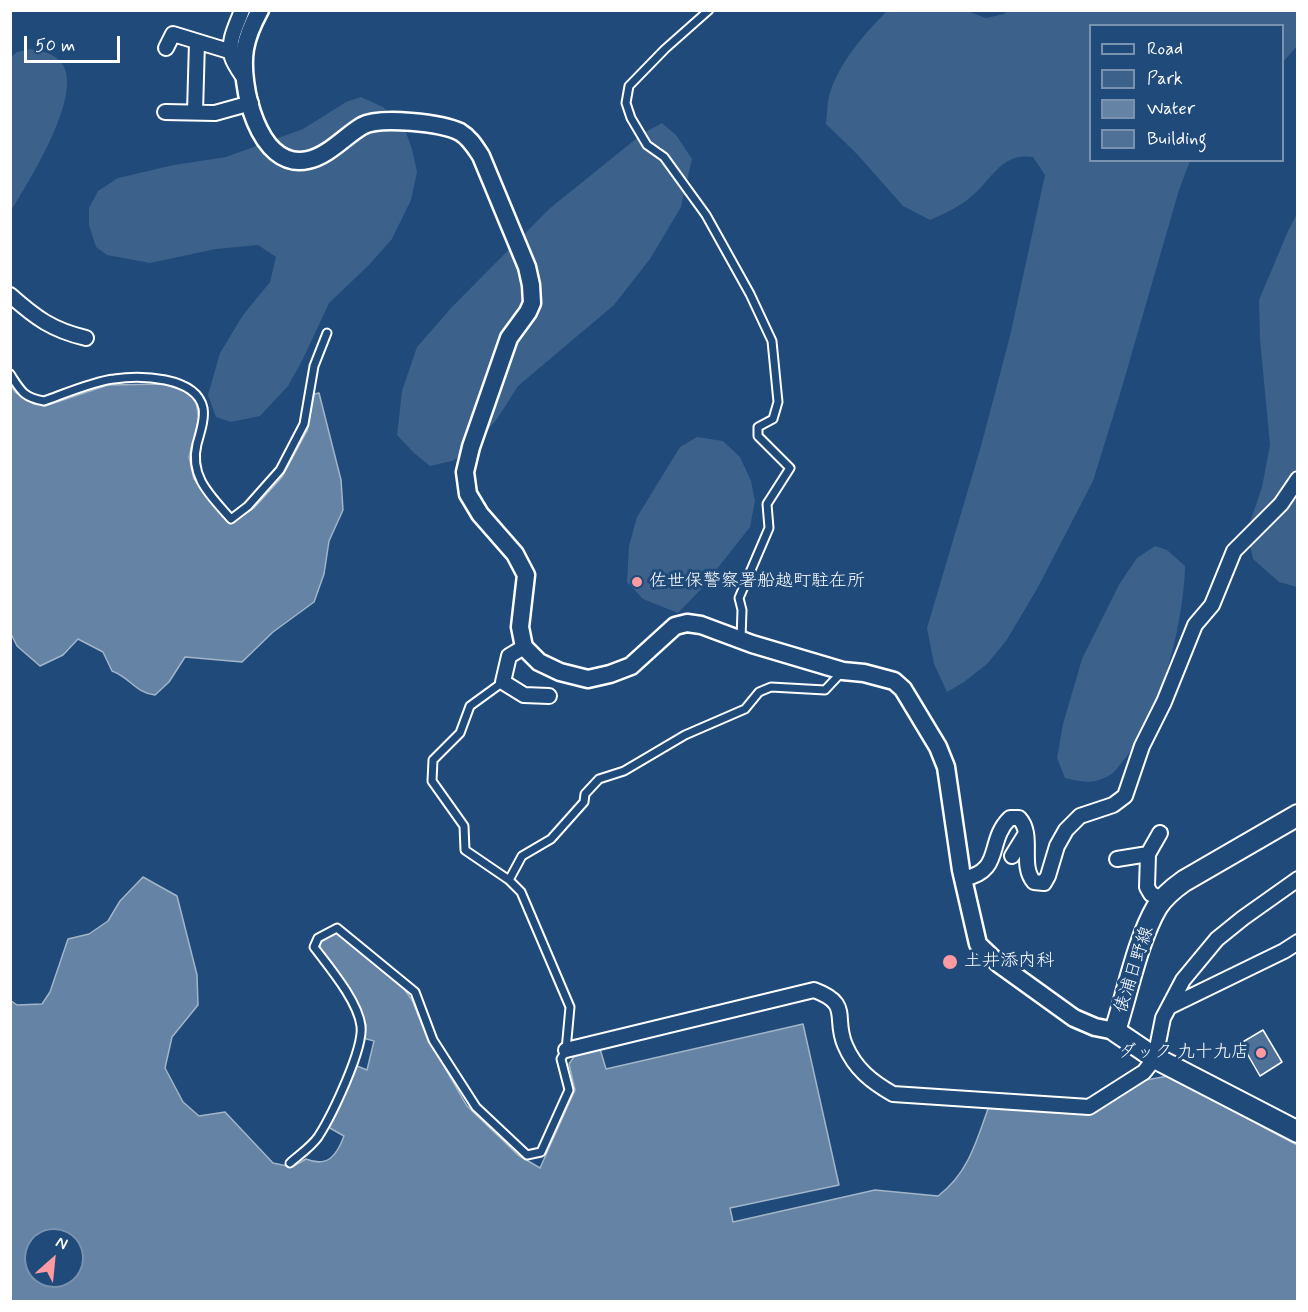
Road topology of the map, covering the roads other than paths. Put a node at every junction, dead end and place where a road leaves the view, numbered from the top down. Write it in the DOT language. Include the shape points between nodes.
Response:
graph roads {
  1 [pos="242,10"];
  2 [pos="260,10"];
  3 [pos="709,10"];
  4 [pos="196,42"];
  5 [pos="166,48"];
  6 [pos="231,52"];
  7 [pos="245,80"];
  8 [pos="251,103"];
  9 [pos="165,112"];
  10 [pos="195,112"];
  11 [pos="10,295"];
  12 [pos="327,333"];
  13 [pos="86,338"];
  14 [pos="10,374"];
  15 [pos="1298,479"];
  16 [pos="741,640"];
  17 [pos="524,647"];
  18 [pos="843,671"];
  19 [pos="503,682"];
  20 [pos="549,696"];
  21 [pos="1298,815"];
  22 [pos="1160,833"];
  23 [pos="1026,835"];
  24 [pos="1148,854"];
  25 [pos="1012,856"];
  26 [pos="1117,859"];
  27 [pos="963,879"];
  28 [pos="1298,879"];
  29 [pos="509,880"];
  30 [pos="1163,899"];
  31 [pos="1298,942"];
  32 [pos="1169,1007"];
  33 [pos="1115,1031"];
  34 [pos="566,1050"];
  35 [pos="1155,1058"];
  36 [pos="1298,1132"];
  37 [pos="290,1162"];
  1 -- 6 [label="street" via="231,39"];
  2 -- 7 [label="street" via="245,49"];
  3 -- 16 [label="lane" via="629,86 626,103 647,145 664,158 706,215 772,341 778,402 773,419 758,427 758,436 790,468 767,504 769,528 739,598"];
  4 -- 5 [label="street" via="173,34"];
  4 -- 6 [label="street"];
  4 -- 10 [label="street"];
  6 -- 7 [label="street"];
  7 -- 8 [label="street"];
  8 -- 10 [label="street" via="215,113"];
  8 -- 17 [label="street" via="257,128 269,146 288,159 308,160 364,125 397,120 460,132 473,142 481,156 527,267 532,303 510,338 465,472 468,494 515,554 526,575 520,627"];
  9 -- 10 [label="street"];
  11 -- 13 [label="street" via="36,318 65,333"];
  12 -- 14 [label="lane" via="314,366 304,424 280,470 231,519 208,493 196,471 203,408 196,394 181,384 154,378 113,379 44,401 23,394"];
  15 -- 23 [label="street" via="1281,504 1234,551 1212,605 1195,625 1142,746 1125,796 1113,805 1080,816 1066,830 1044,883 1034,882 1028,875"];
  16 -- 17 [label="street" via="701,625 675,626 631,666 588,679 539,662"];
  16 -- 18 [label="street"];
  17 -- 19 [label="street" via="509,656"];
  18 -- 27 [label="street" via="894,681 903,689 938,747 946,767"];
  18 -- 29 [label="lane" via="825,690 771,687 759,692 745,709 685,735 624,771 599,778 585,794 584,802 551,839 522,856"];
  19 -- 20 [label="street" via="524,695"];
  19 -- 29 [label="lane" via="470,706 460,733 433,760 432,781 464,826 465,849"];
  21 -- 30 [label="main road, 俵浦日野線" via="1184,881"];
  22 -- 24 [label="street"];
  23 -- 25 [label="street"];
  23 -- 27 [label="street" via="1019,818 1010,818 1000,827 989,866 977,876"];
  24 -- 26 [label="street"];
  24 -- 30 [label="street" via="1147,887 1151,894"];
  27 -- 33 [label="street" via="978,944 999,964 1074,1018 1095,1028"];
  28 -- 32 [label="street" via="1217,939 1183,980"];
  29 -- 34 [label="lane" via="521,892 570,1007"];
  30 -- 33 [label="main road, 俵浦日野線" via="1148,927"];
  31 -- 32 [label="street"];
  32 -- 35 [label="street"];
  33 -- 35 [label="main road, 俵浦日野線"];
  34 -- 35 [label="street" via="814,990 837,1004 844,1044 860,1071 893,1094 1089,1107 1144,1072"];
  34 -- 37 [label="lane" via="561,1059 569,1090 541,1152 527,1155 476,1107 433,1040 415,992 336,928 318,938 314,947 342,984 362,1029 354,1065 317,1139"];
  35 -- 36 [label="main road, 俵浦日野線"];
}
